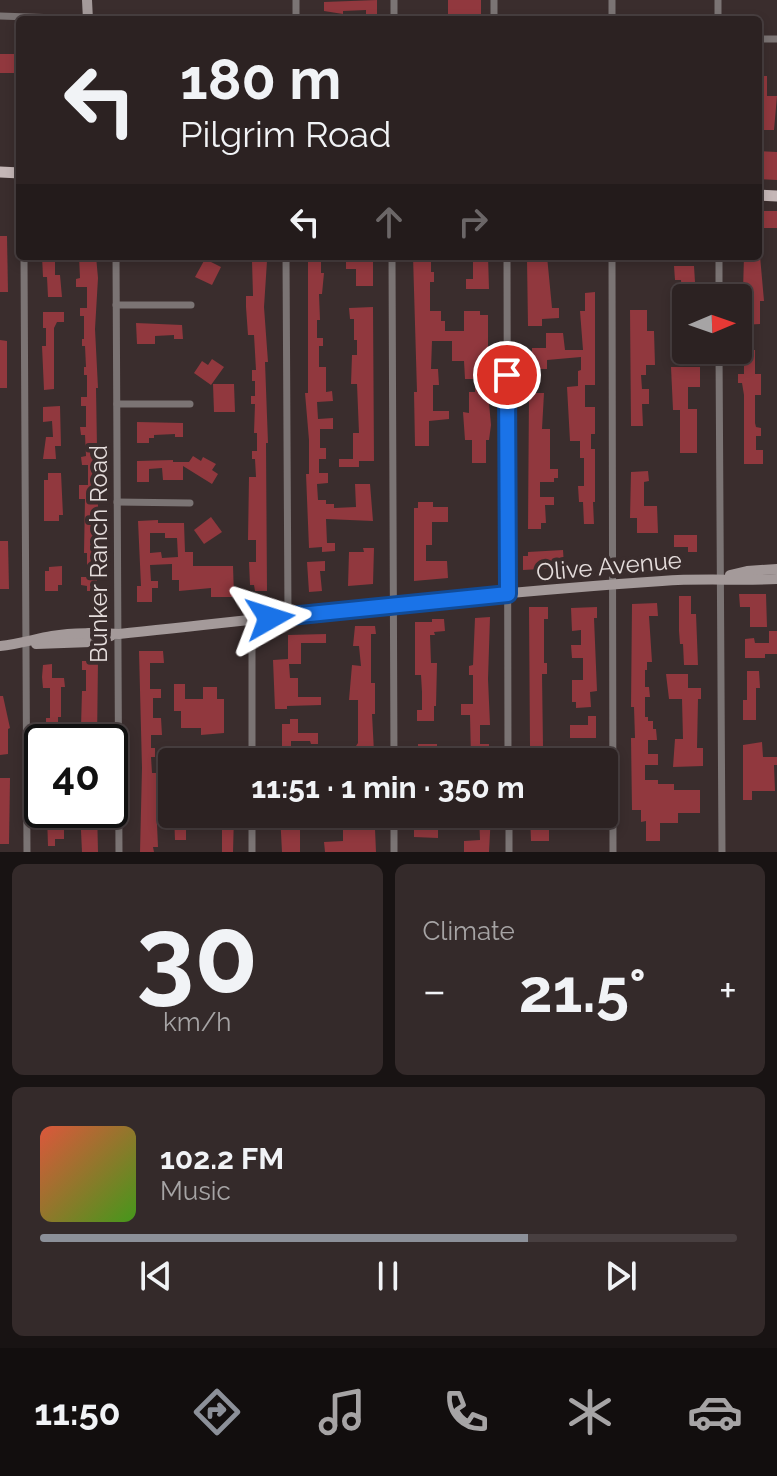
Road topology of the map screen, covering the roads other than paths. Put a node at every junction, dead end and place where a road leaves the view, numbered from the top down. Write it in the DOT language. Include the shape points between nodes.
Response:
graph roads {
  1 [pos="24,260"];
  2 [pos="116,260"];
  3 [pos="286,260"];
  4 [pos="392,260"];
  5 [pos="507,260"];
  6 [pos="612,260"];
  7 [pos="719,260"];
  8 [pos="719,284"];
  9 [pos="116,305"];
  10 [pos="191,305"];
  11 [pos="719,364"];
  12 [pos="117,404"];
  13 [pos="190,404"];
  14 [pos="117,502"];
  15 [pos="190,503"];
  16 [pos="777,569"];
  17 [pos="721,578"];
  18 [pos="777,579"];
  19 [pos="613,584"];
  20 [pos="508,594"];
  21 [pos="393,606"];
  22 [pos="288,616"];
  23 [pos="252,620"];
  24 [pos="119,634"];
  25 [pos="27,643"];
  26 [pos="0,646"];
  27 [pos="252,748"];
  28 [pos="394,748"];
  29 [pos="508,748"];
  30 [pos="252,828"];
  31 [pos="394,828"];
  32 [pos="509,828"];
  33 [pos="27,852"];
  34 [pos="119,852"];
  35 [pos="252,852"];
  36 [pos="394,852"];
  37 [pos="509,852"];
  38 [pos="613,852"];
  39 [pos="722,852"];
  1 -- 25 [label="street"];
  2 -- 9 [label="street, Bunker Ranch Road"];
  3 -- 22 [label="street"];
  4 -- 21 [label="street"];
  5 -- 20 [label="street"];
  6 -- 19 [label="street"];
  7 -- 8 [label="street"];
  9 -- 10 [label="street"];
  9 -- 12 [label="street, Bunker Ranch Road"];
  11 -- 17 [label="street"];
  12 -- 13 [label="street"];
  12 -- 14 [label="street, Bunker Ranch Road"];
  14 -- 15 [label="street"];
  14 -- 24 [label="street, Bunker Ranch Road"];
  16 -- 17 [label="street, Olive Avenue"];
  17 -- 18 [label="street, Olive Avenue"];
  17 -- 19 [label="street, Olive Avenue"];
  17 -- 39 [label="street"];
  19 -- 20 [label="street, Olive Avenue"];
  19 -- 38 [label="street"];
  20 -- 21 [label="street, Olive Avenue"];
  20 -- 29 [label="street"];
  21 -- 22 [label="street, Olive Avenue"];
  21 -- 28 [label="street"];
  22 -- 23 [label="street, Olive Avenue"];
  23 -- 24 [label="street, Olive Avenue"];
  23 -- 27 [label="street"];
  24 -- 25 [label="street, Olive Avenue" via="90,632"];
  24 -- 34 [label="street, Bunker Ranch Road"];
  25 -- 26 [label="street, Olive Avenue"];
  25 -- 33 [label="street"];
  30 -- 35 [label="street"];
  31 -- 36 [label="street"];
  32 -- 37 [label="street"];
}
